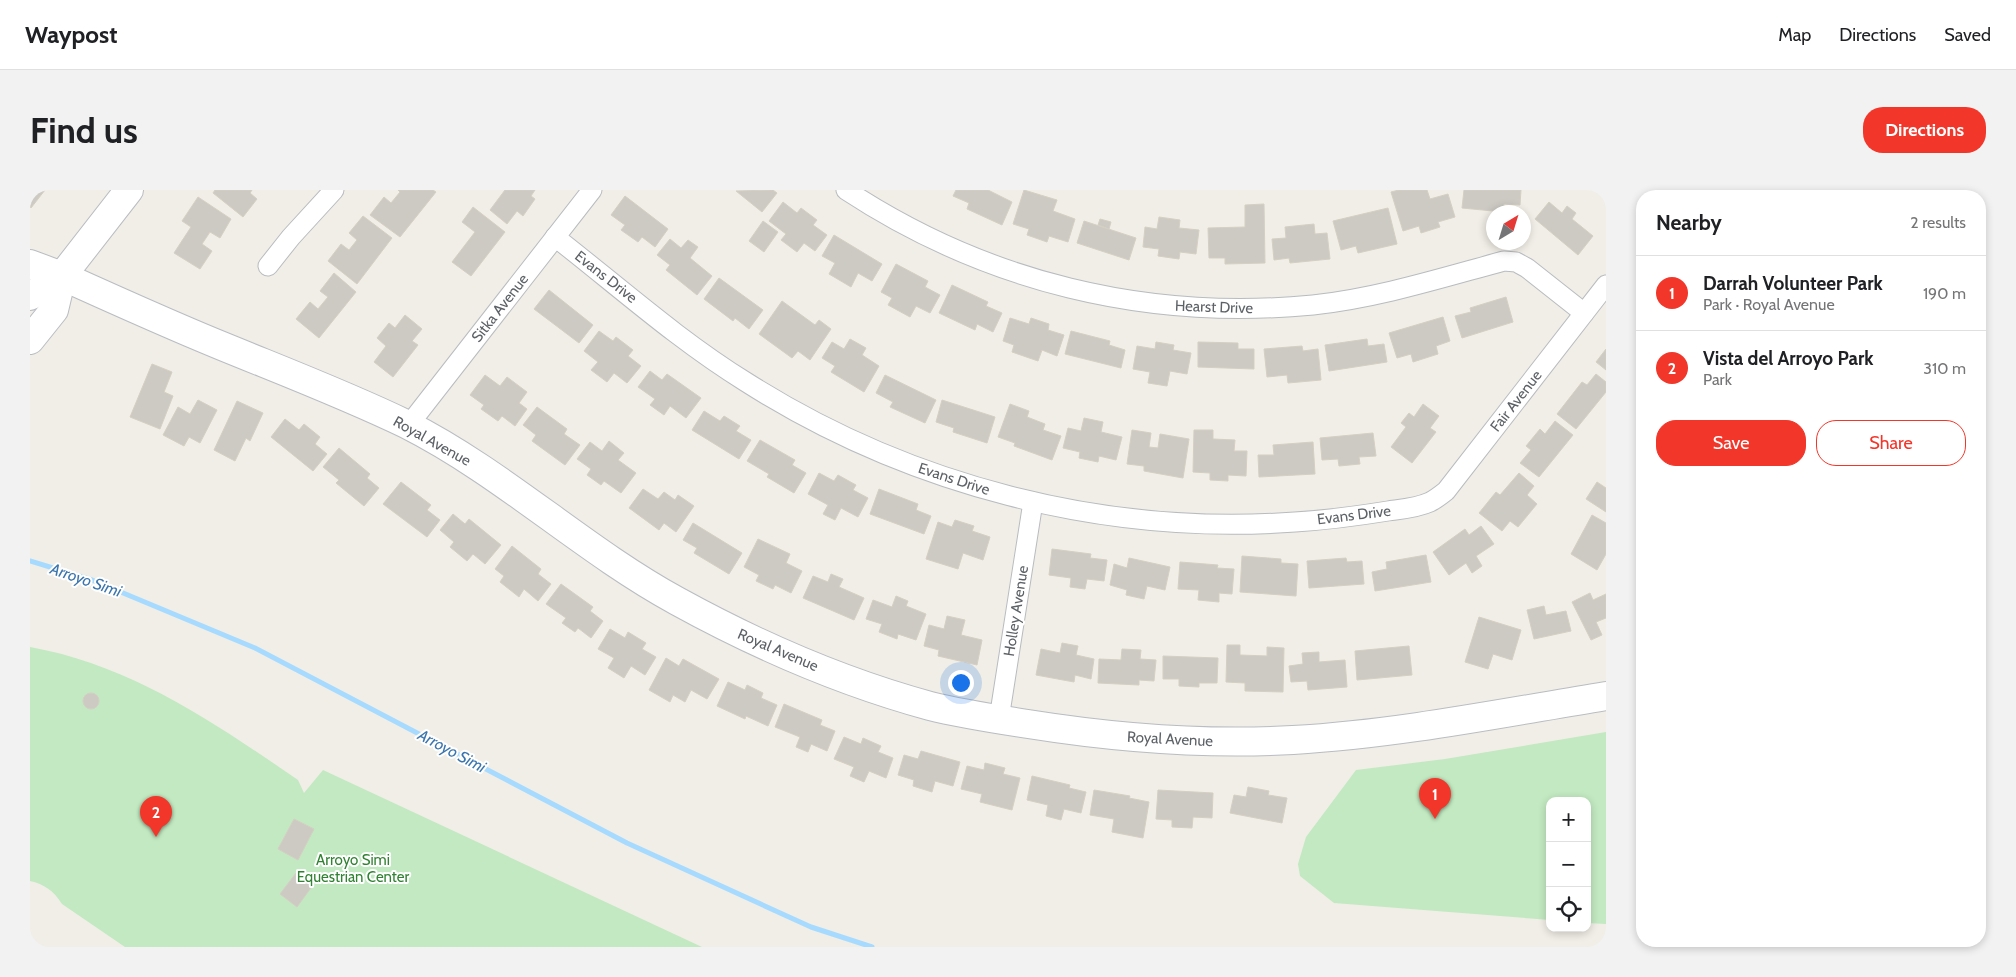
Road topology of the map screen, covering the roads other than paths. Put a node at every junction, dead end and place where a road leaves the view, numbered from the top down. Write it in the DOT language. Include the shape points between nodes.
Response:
graph roads {
  1 [pos="129,190"];
  2 [pos="334,190"];
  3 [pos="592,190"];
  4 [pos="846,190"];
  5 [pos="555,237"];
  6 [pos="30,264"];
  7 [pos="268,266"];
  8 [pos="62,276"];
  9 [pos="1606,285"];
  10 [pos="30,296"];
  11 [pos="1584,313"];
  12 [pos="30,340"];
  13 [pos="408,426"];
  14 [pos="1032,502"];
  15 [pos="1418,506"];
  16 [pos="1606,696"];
  17 [pos="999,719"];
  1 -- 8 [label="main road"];
  2 -- 7 [label="street"];
  3 -- 5 [label="street, Sitka Avenue"];
  4 -- 11 [label="street, Hearst Drive" via="878,211 959,252 1003,270 1100,296 1209,308 1314,305 1366,297 1504,261 1516,262 1527,268"];
  5 -- 13 [label="street, Sitka Avenue"];
  5 -- 14 [label="street, Evans Drive" via="702,353 795,411 850,440 908,464"];
  6 -- 8 [label="main road, Royal Avenue"];
  8 -- 10 [label="main road"];
  8 -- 12 [label="main road" via="54,310"];
  8 -- 13 [label="main road, Royal Avenue"];
  9 -- 11 [label="street, Fair Avenue"];
  11 -- 15 [label="street, Fair Avenue" via="1446,491 1433,501"];
  13 -- 17 [label="main road, Royal Avenue" via="491,474 616,565 728,628 792,658 861,684 932,706"];
  14 -- 15 [label="street, Evans Drive" via="1109,516 1186,524 1264,524 1341,519"];
  14 -- 17 [label="street, Holley Avenue"];
  16 -- 17 [label="main road, Royal Avenue" via="1388,731 1296,740 1152,740"];
}
